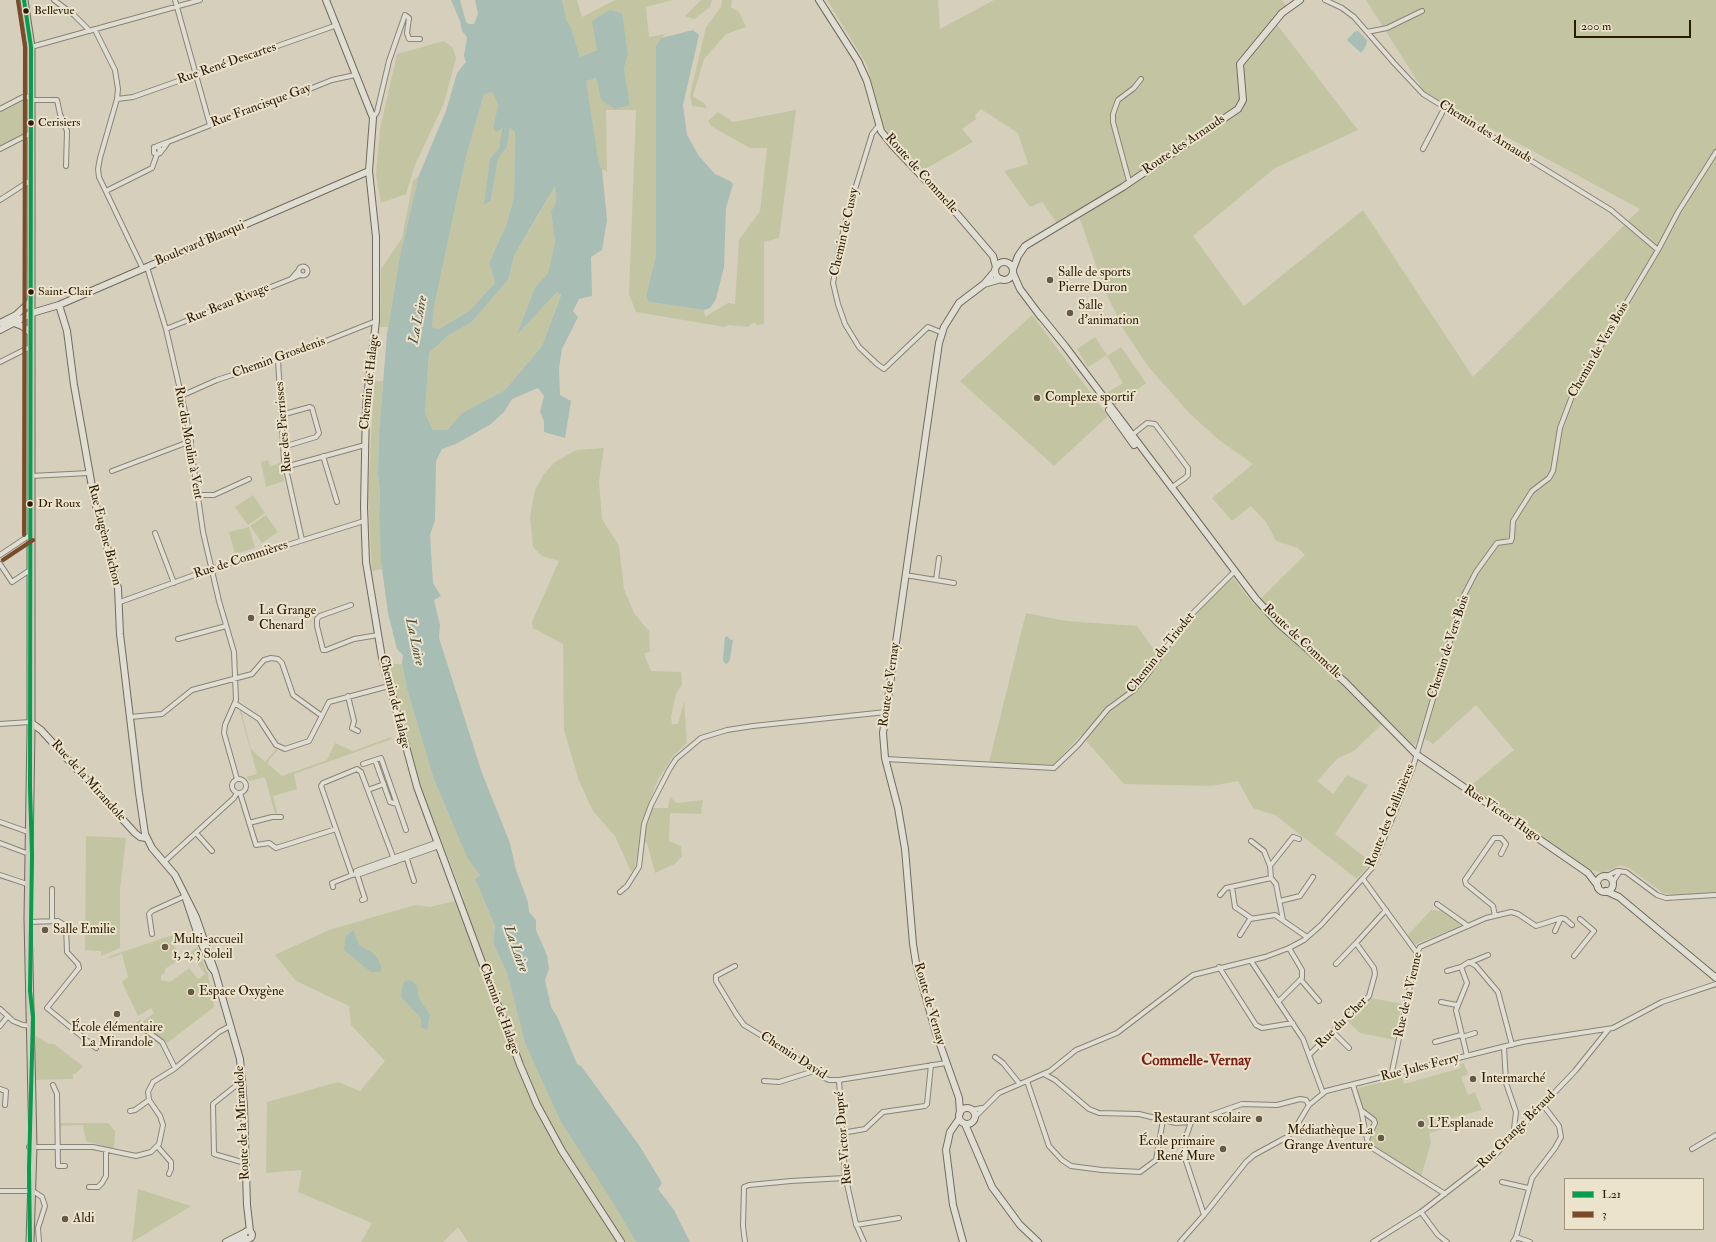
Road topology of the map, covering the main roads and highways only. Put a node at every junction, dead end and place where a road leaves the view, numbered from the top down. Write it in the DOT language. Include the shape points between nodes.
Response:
graph roads {
  1 [pos="24,0"];
  2 [pos="30,1242"];
  1 -- 2 [label="main road" via="30,47 32,133"];
}
